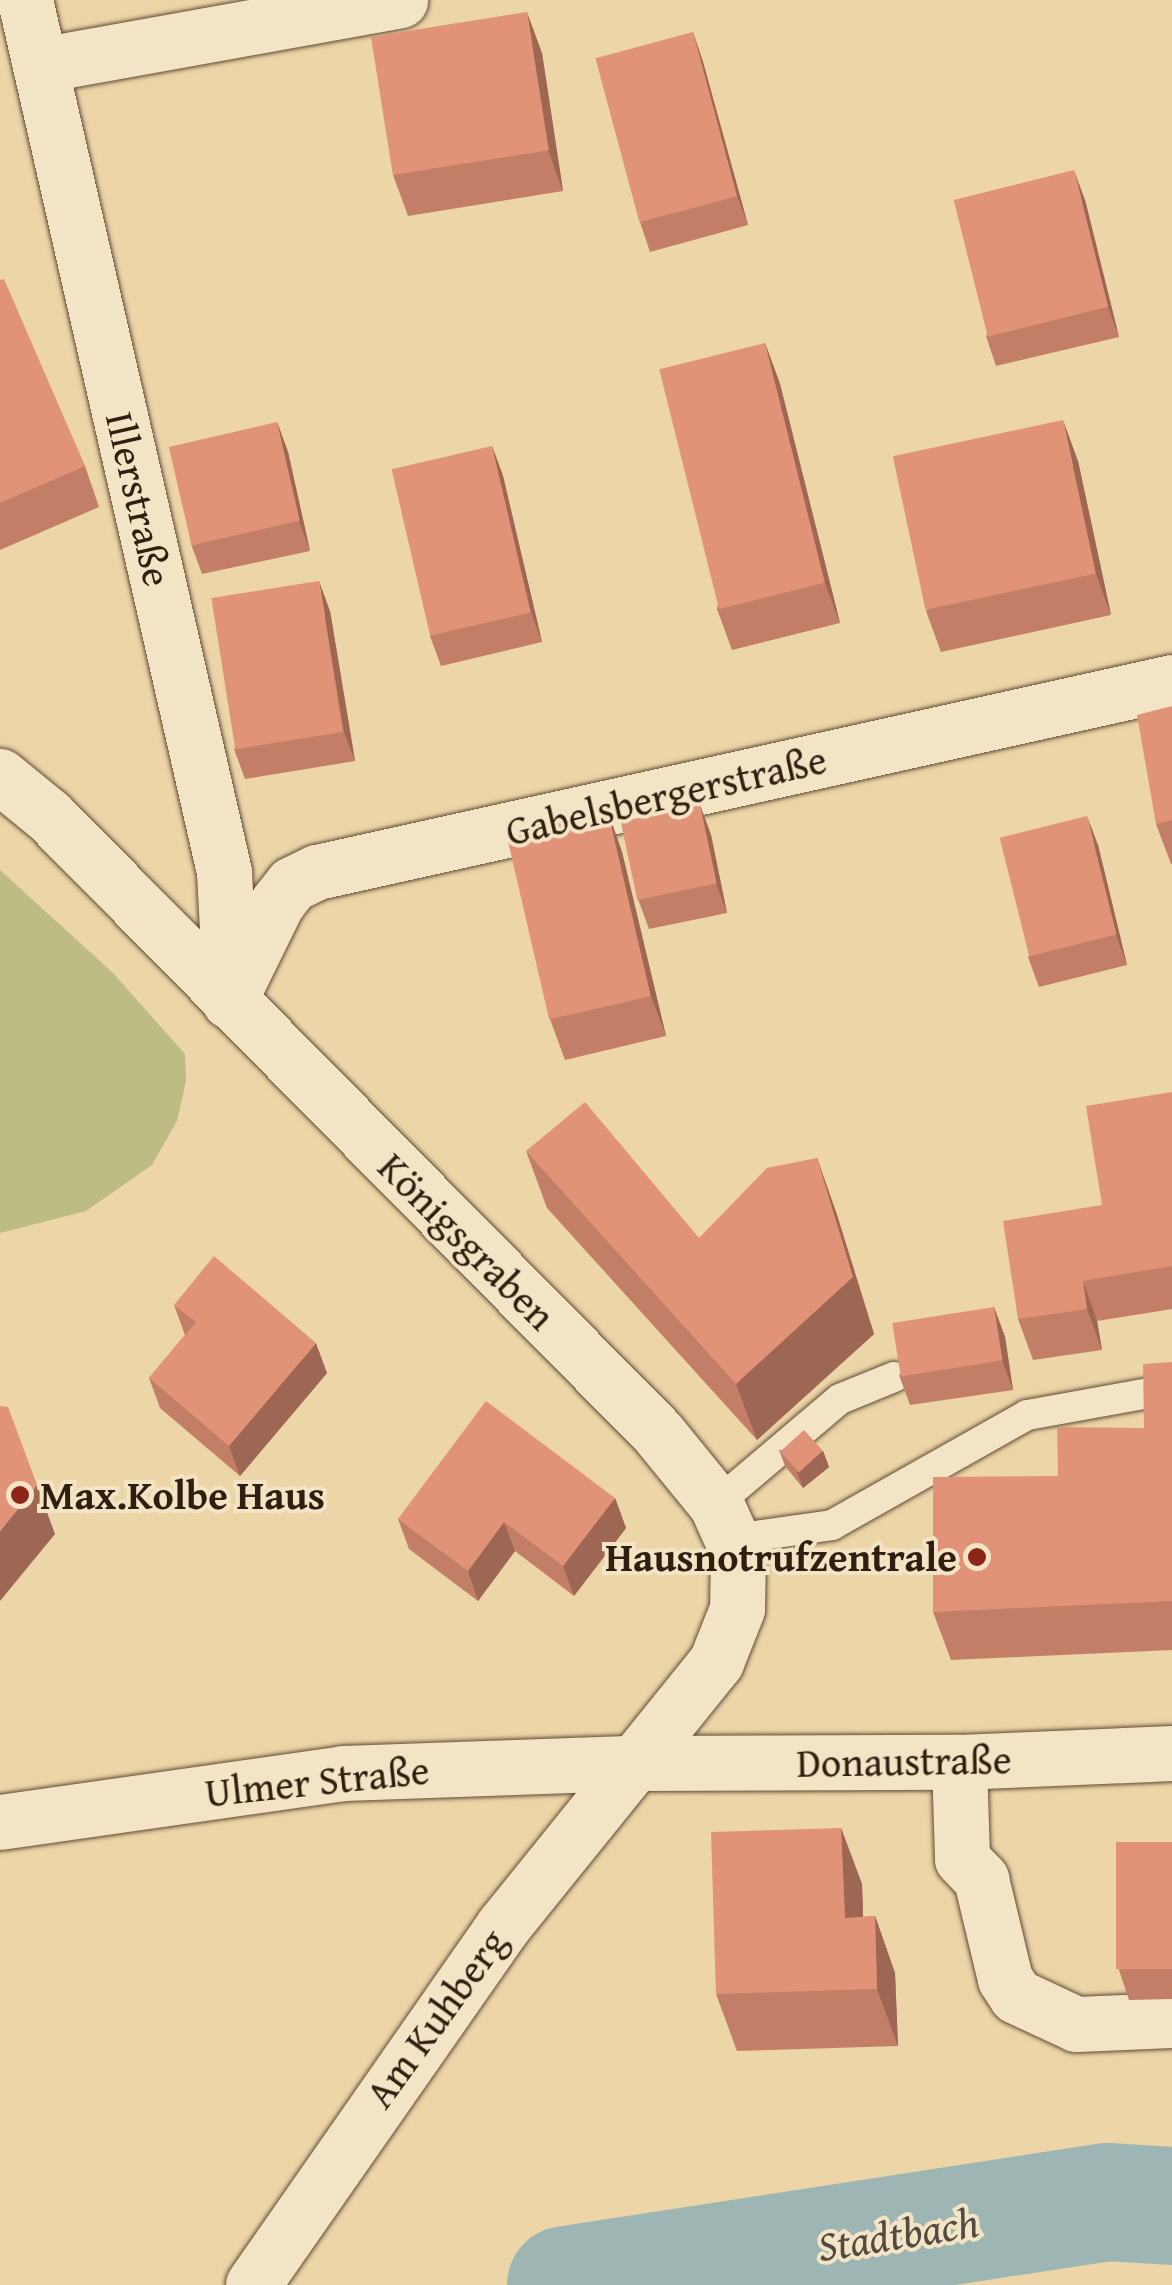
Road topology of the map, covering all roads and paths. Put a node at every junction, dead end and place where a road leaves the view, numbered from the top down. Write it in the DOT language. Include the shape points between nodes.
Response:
graph roads {
  1 [pos="25,0"];
  2 [pos="400,0"];
  3 [pos="40,64"];
  4 [pos="1172,682"];
  5 [pos="0,776"];
  6 [pos="229,1000"];
  7 [pos="894,1377"];
  8 [pos="1172,1389"];
  9 [pos="724,1521"];
  10 [pos="1172,1753"];
  11 [pos="959,1762"];
  12 [pos="636,1763"];
  13 [pos="0,1822"];
  14 [pos="1172,2020"];
  15 [pos="252,2285"];
  1 -- 3 [label="street, Illerstraße"];
  2 -- 3 [label="street"];
  3 -- 6 [label="street, Illerstraße" via="224,872"];
  4 -- 6 [label="street, Gabelsbergerstraße" via="317,872 292,884 277,903"];
  5 -- 6 [label="street, Königsgraben" via="49,816"];
  6 -- 9 [label="street, Königsgraben" via="658,1433"];
  7 -- 9 [label="lane" via="840,1399"];
  8 -- 9 [label="lane" via="1027,1415 832,1525"];
  9 -- 12 [label="street" via="737,1609 716,1662"];
  10 -- 11 [label="street, Donaustraße"];
  11 -- 12 [label="street, Donaustraße"];
  11 -- 14 [label="street" via="962,1860 981,1879 1016,1996 1076,2024"];
  12 -- 13 [label="street, Ulmer Straße" via="343,1773"];
  12 -- 15 [label="street, Am Kuhberg" via="503,1926"];
}
